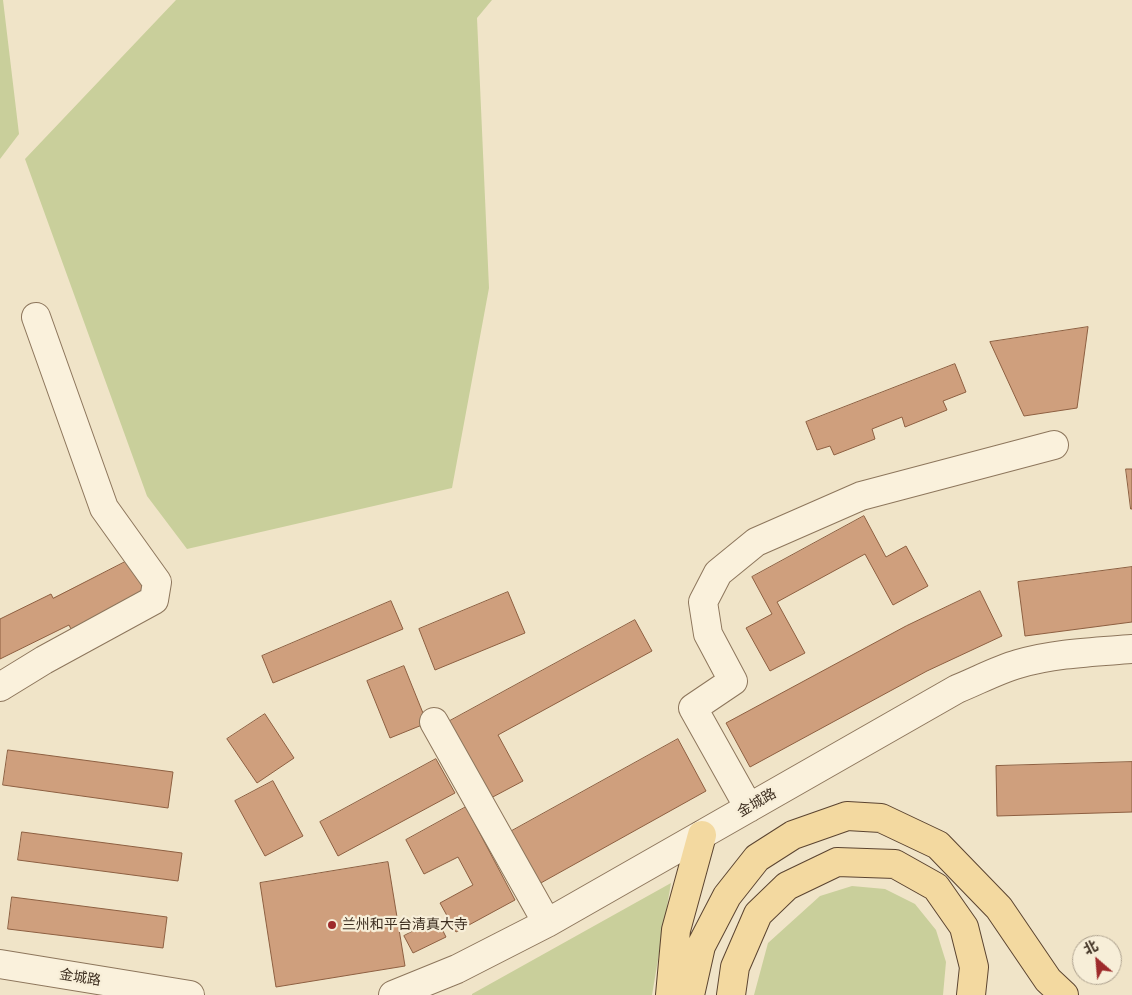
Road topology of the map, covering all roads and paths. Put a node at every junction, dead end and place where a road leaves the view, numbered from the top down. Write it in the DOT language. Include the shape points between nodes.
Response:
graph roads {
  1 [pos="36,317"];
  2 [pos="1054,445"];
  3 [pos="1132,649"];
  4 [pos="0,687"];
  5 [pos="434,722"];
  6 [pos="749,808"];
  7 [pos="702,835"];
  8 [pos="547,923"];
  9 [pos="0,964"];
  10 [pos="190,995"];
  11 [pos="393,995"];
  12 [pos="670,995"];
  13 [pos="690,995"];
  14 [pos="731,995"];
  15 [pos="971,995"];
  16 [pos="1064,995"];
  1 -- 4 [label="street" via="104,508 157,582 154,600"];
  2 -- 6 [label="street" via="861,496 756,542 718,573 703,602 708,634 733,681 693,708"];
  3 -- 6 [label="street, 金城路" via="1042,658 957,689"];
  5 -- 8 [label="street"];
  6 -- 7 [label="street, 金城路"];
  7 -- 8 [label="street, 金城路"];
  7 -- 12 [label="main road" via="676,930"];
  8 -- 11 [label="street, 金城路" via="457,969"];
  9 -- 10 [label="street, 金城路"];
  13 -- 16 [label="main road" via="701,946 727,896 757,858 792,835 847,816 881,818 938,845 999,908 1048,980"];
  14 -- 15 [label="main road" via="735,967 758,914 787,886 837,862 895,864 936,887 964,927 974,967"];
}
